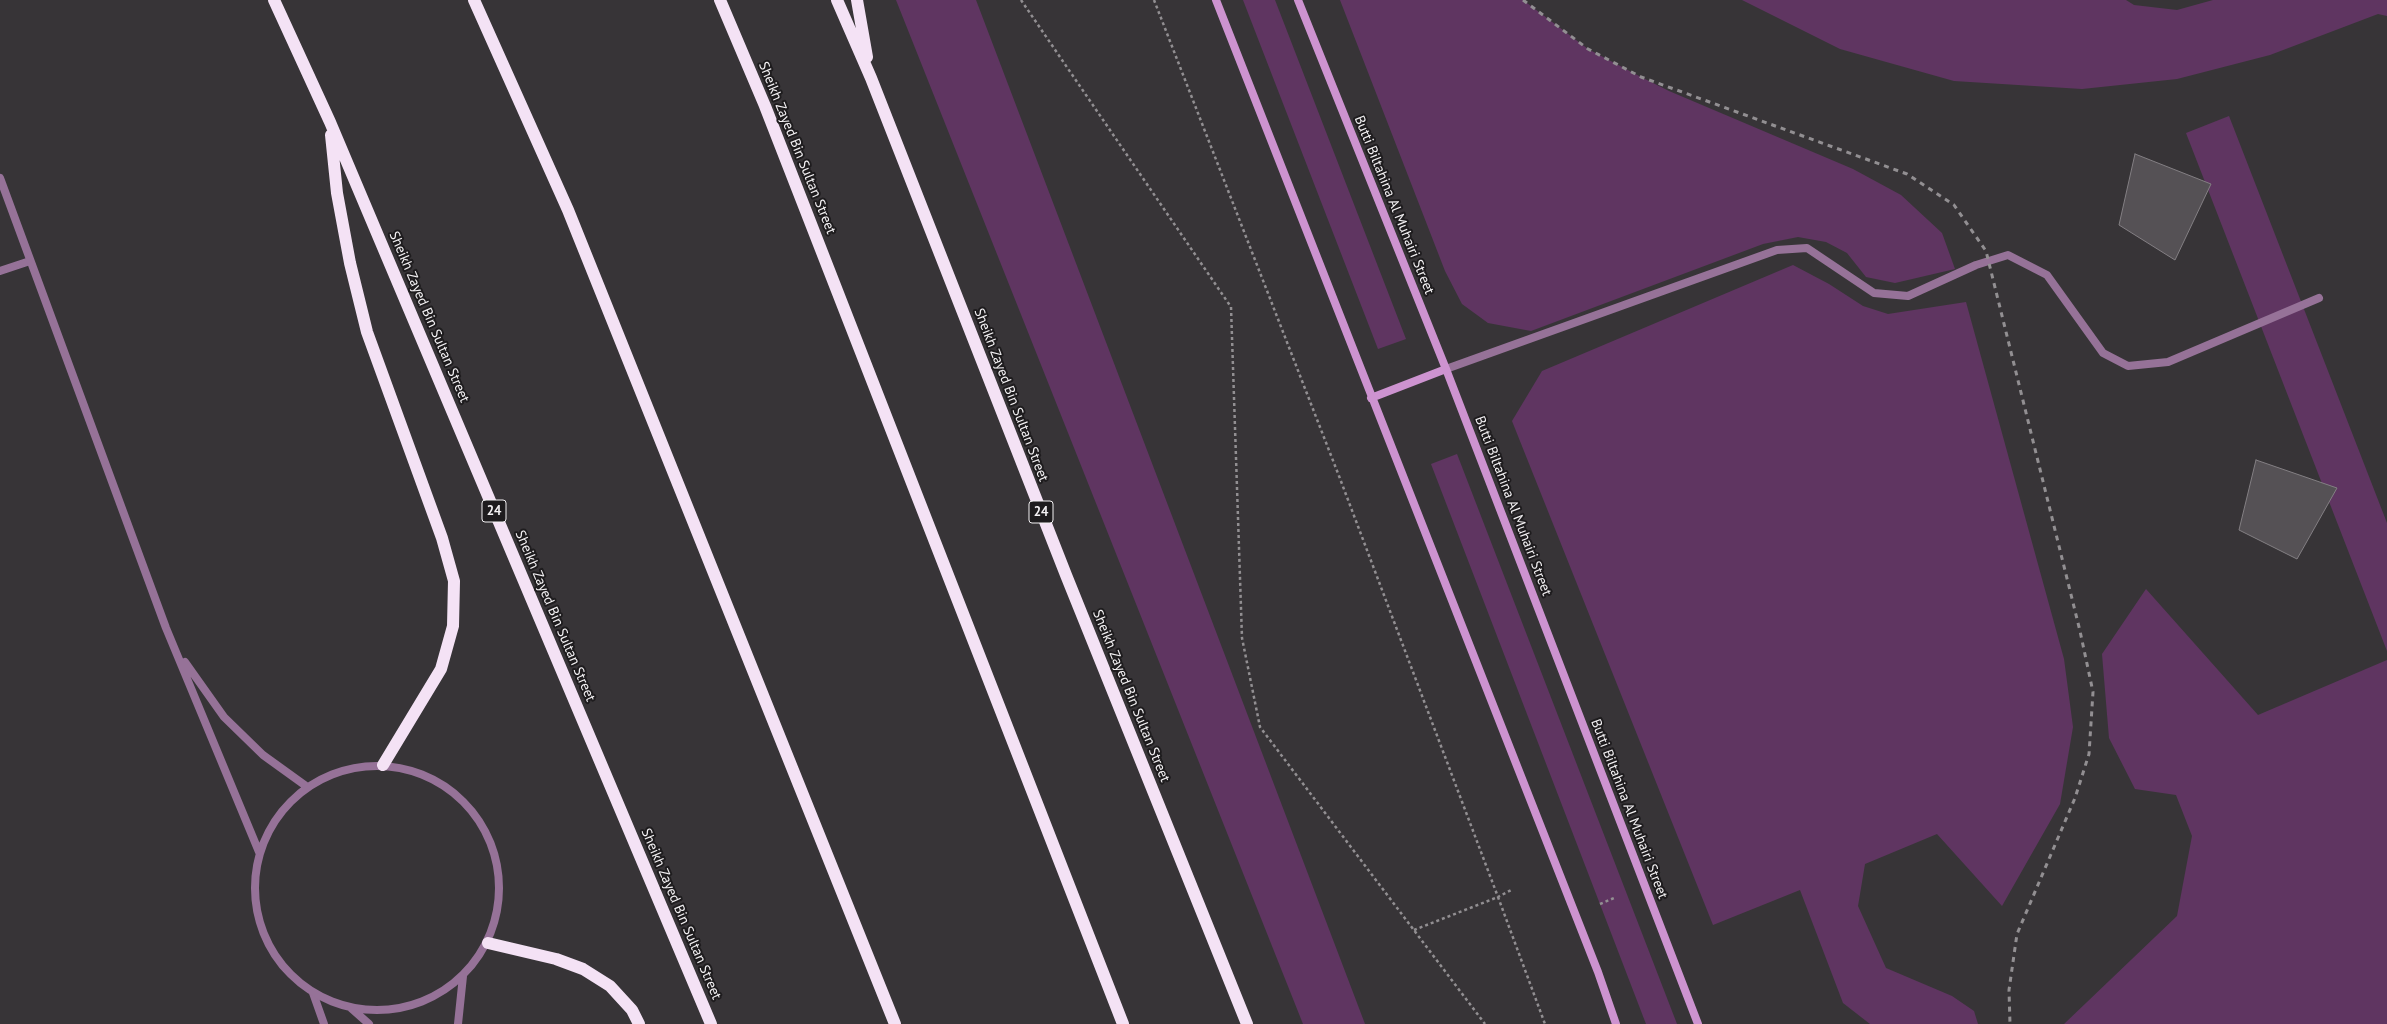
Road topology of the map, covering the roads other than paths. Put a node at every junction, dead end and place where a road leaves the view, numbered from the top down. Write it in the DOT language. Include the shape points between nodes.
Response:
graph roads {
  1 [pos="274,0"];
  2 [pos="474,0"];
  3 [pos="720,0"];
  4 [pos="837,0"];
  5 [pos="857,0"];
  6 [pos="1216,0"];
  7 [pos="1298,0"];
  8 [pos="871,78"];
  9 [pos="330,122"];
  10 [pos="0,178"];
  11 [pos="30,260"];
  12 [pos="0,271"];
  13 [pos="2319,298"];
  14 [pos="1446,369"];
  15 [pos="1371,398"];
  16 [pos="166,628"];
  17 [pos="383,765"];
  18 [pos="306,786"];
  19 [pos="259,852"];
  20 [pos="488,943"];
  21 [pos="463,976"];
  22 [pos="313,993"];
  23 [pos="351,1008"];
  24 [pos="324,1024"];
  25 [pos="369,1024"];
  26 [pos="458,1024"];
  27 [pos="639,1024"];
  28 [pos="711,1024"];
  29 [pos="895,1024"];
  30 [pos="1123,1024"];
  31 [pos="1247,1024"];
  32 [pos="1616,1024"];
  33 [pos="1698,1024"];
  1 -- 9 [label="highway, Sheikh Zayed Bin Sultan Street / 24"];
  2 -- 29 [label="highway" via="568,210"];
  3 -- 30 [label="highway, Sheikh Zayed Bin Sultan Street" via="765,106"];
  4 -- 8 [label="highway, Sheikh Zayed Bin Sultan Street / 24"];
  5 -- 8 [label="highway"];
  6 -- 15 [label="street"];
  7 -- 14 [label="street, Butti Biltahina Al Muhairi Street"];
  8 -- 31 [label="highway, Sheikh Zayed Bin Sultan Street / 24" via="1069,583"];
  9 -- 17 [label="highway" via="337,193 350,263 368,332 442,538 454,581 453,626 441,670"];
  9 -- 28 [label="highway, Sheikh Zayed Bin Sultan Street / 24"];
  10 -- 11 [label="street"];
  11 -- 12 [label="street"];
  11 -- 16 [label="street"];
  13 -- 14 [label="street" via="2168,362 2128,366 2103,353 2047,275 2008,254 1976,265 1908,296 1874,293 1807,248 1777,250"];
  14 -- 15 [label="street"];
  14 -- 33 [label="street, Butti Biltahina Al Muhairi Street"];
  15 -- 32 [label="street" via="1598,972"];
  16 -- 18 [label="street" via="192,675 224,717 263,755"];
  16 -- 19 [label="street"];
  17 -- 18 [label="street" via="342,770"];
  17 -- 20 [label="street" via="422,774 457,795 483,826 498,864 499,904"];
  18 -- 19 [label="street" via="277,815"];
  19 -- 22 [label="street" via="253,892 261,931 282,966"];
  20 -- 21 [label="street"];
  20 -- 27 [label="highway" via="556,959 583,969 610,986 632,1010"];
  21 -- 23 [label="street" via="430,999 391,1010"];
  21 -- 26 [label="street"];
  22 -- 23 [label="street"];
  22 -- 24 [label="street"];
  23 -- 25 [label="street"];
}
